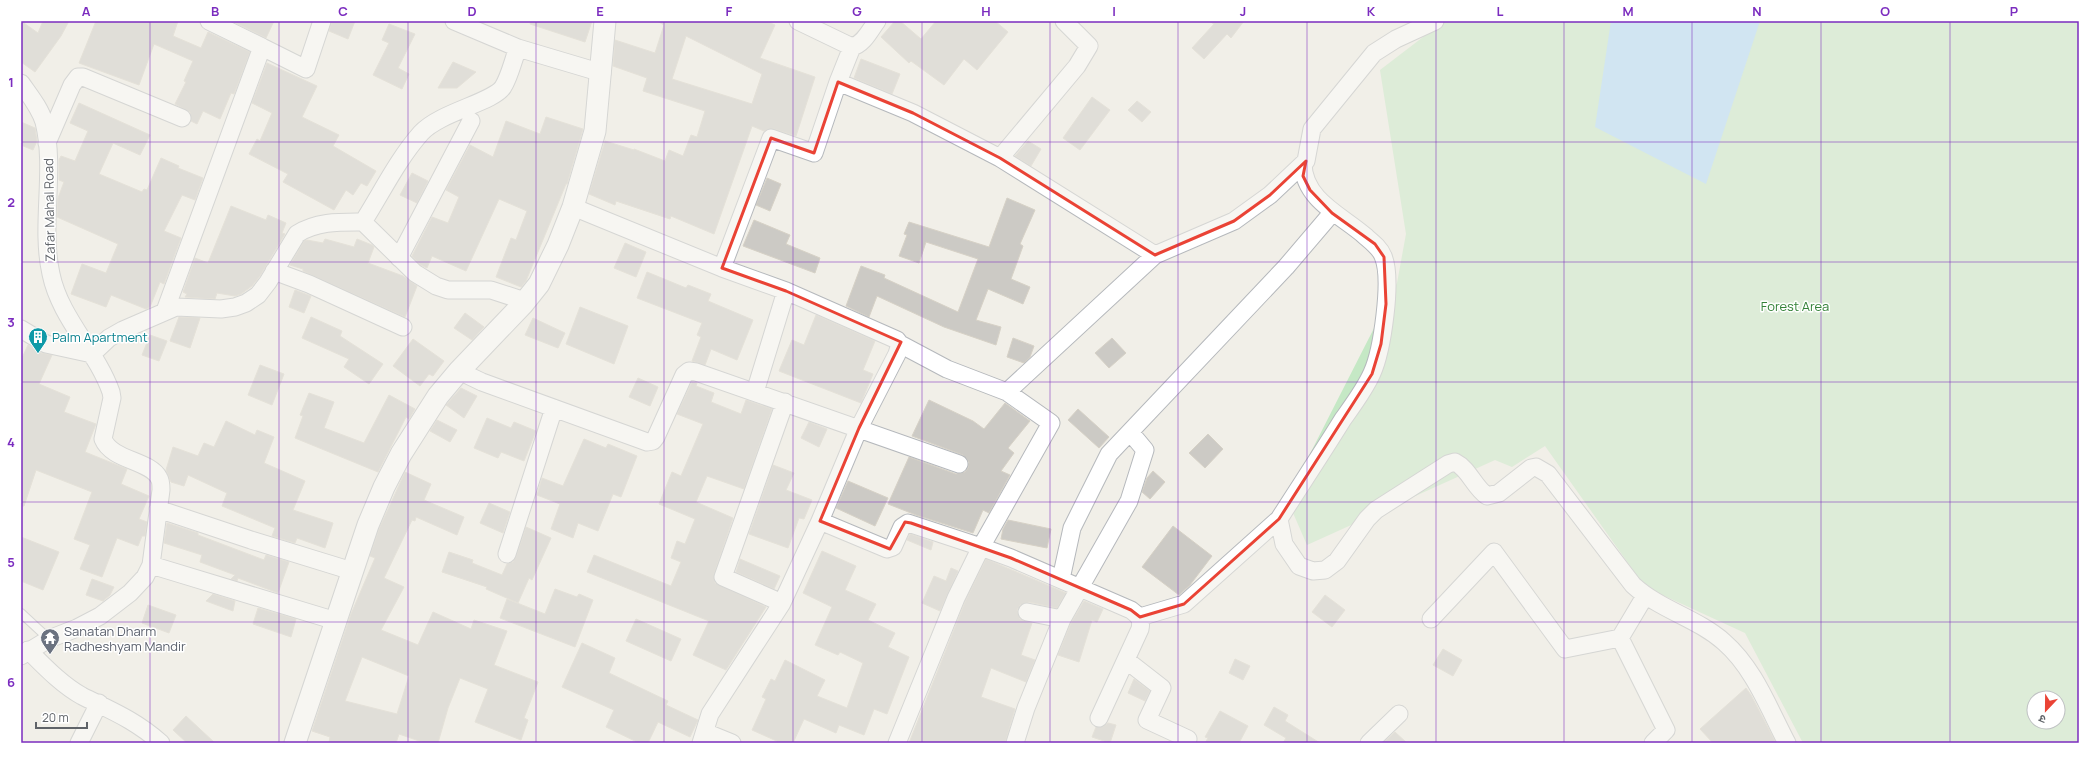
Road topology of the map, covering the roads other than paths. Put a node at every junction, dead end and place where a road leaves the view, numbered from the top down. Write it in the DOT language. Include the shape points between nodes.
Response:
graph roads {
  1 [pos="209,21"];
  2 [pos="322,21"];
  3 [pos="454,21"];
  4 [pos="605,21"];
  5 [pos="798,21"];
  6 [pos="877,21"];
  7 [pos="1064,21"];
  8 [pos="1435,21"];
  9 [pos="262,47"];
  10 [pos="852,47"];
  11 [pos="518,48"];
  12 [pos="602,73"];
  13 [pos="838,82"];
  14 [pos="21,84"];
  15 [pos="182,118"];
  16 [pos="470,121"];
  17 [pos="47,144"];
  18 [pos="1000,158"];
  19 [pos="1306,161"];
  20 [pos="573,207"];
  21 [pos="1332,213"];
  22 [pos="363,222"];
  23 [pos="1155,255"];
  24 [pos="399,258"];
  25 [pos="722,268"];
  26 [pos="274,271"];
  27 [pos="786,291"];
  28 [pos="525,301"];
  29 [pos="165,311"];
  30 [pos="402,327"];
  31 [pos="21,329"];
  32 [pos="900,344"];
  33 [pos="92,354"];
  34 [pos="459,371"];
  35 [pos="755,392"];
  36 [pos="1007,392"];
  37 [pos="785,402"];
  38 [pos="554,408"];
  39 [pos="859,428"];
  40 [pos="1130,432"];
  41 [pos="959,464"];
  42 [pos="158,509"];
  43 [pos="1279,519"];
  44 [pos="820,521"];
  45 [pos="981,547"];
  46 [pos="507,554"];
  47 [pos="151,565"];
  48 [pos="352,571"];
  49 [pos="1061,580"];
  50 [pos="1079,588"];
  51 [pos="1645,596"];
  52 [pos="782,603"];
  53 [pos="1027,612"];
  54 [pos="21,613"];
  55 [pos="1140,617"];
  56 [pos="1062,619"];
  57 [pos="1431,619"];
  58 [pos="336,621"];
  59 [pos="1620,638"];
  60 [pos="48,639"];
  61 [pos="25,653"];
  62 [pos="1126,660"];
  63 [pos="99,703"];
  64 [pos="1399,714"];
  65 [pos="1100,718"];
  66 [pos="703,738"];
  67 [pos="79,743"];
  68 [pos="161,743"];
  69 [pos="295,743"];
  70 [pos="732,743"];
  71 [pos="897,743"];
  72 [pos="1015,743"];
  73 [pos="1187,743"];
  74 [pos="1368,743"];
  75 [pos="1653,743"];
  76 [pos="1787,743"];
  1 -- 9 [label="street"];
  2 -- 9 [label="street" via="306,69"];
  3 -- 11 [label="street"];
  4 -- 12 [label="street"];
  5 -- 10 [label="street"];
  6 -- 10 [label="street" via="858,45"];
  7 -- 18 [label="street" via="1088,46 1077,66"];
  8 -- 19 [label="street" via="1396,39 1374,53 1312,129"];
  9 -- 29 [label="street"];
  10 -- 13 [label="street"];
  11 -- 12 [label="street"];
  11 -- 22 [label="street" via="503,88 495,95 454,111 422,132"];
  12 -- 20 [label="street" via="595,131"];
  13 -- 18 [label="street" via="913,113"];
  13 -- 25 [label="street" via="814,153 771,138"];
  14 -- 17 [label="street, Zafar Mahal Road" via="36,104 44,121"];
  15 -- 17 [label="street" via="84,77 78,77 72,85"];
  16 -- 24 [label="street"];
  17 -- 33 [label="street, Zafar Mahal Road" via="48,250 51,274 65,312"];
  18 -- 23 [label="street"];
  19 -- 21 [label="street" via="1303,164 1303,176 1310,190"];
  19 -- 23 [label="street" via="1270,195 1234,221"];
  20 -- 25 [label="street"];
  20 -- 28 [label="street" via="539,284"];
  21 -- 40 [label="street" via="1286,267"];
  21 -- 43 [label="street" via="1345,219 1375,244 1384,257 1386,304 1381,344 1372,374"];
  22 -- 24 [label="street"];
  22 -- 26 [label="street" via="328,223 306,228 290,242"];
  23 -- 36 [label="street"];
  24 -- 28 [label="street" via="423,278 448,290 485,289"];
  25 -- 27 [label="street"];
  26 -- 29 [label="street" via="258,295 235,308 184,306"];
  26 -- 30 [label="street" via="309,284"];
  27 -- 32 [label="street" via="897,340"];
  27 -- 35 [label="street"];
  28 -- 34 [label="street"];
  29 -- 33 [label="street" via="118,332"];
  31 -- 33 [label="street" via="46,344"];
  32 -- 36 [label="street" via="948,369"];
  32 -- 39 [label="street"];
  33 -- 42 [label="street, Zafar Mahal Road" via="107,382 112,398 103,439 106,446 113,451 145,466 160,478"];
  34 -- 38 [label="street"];
  34 -- 48 [label="street" via="401,454 370,519"];
  35 -- 37 [label="street"];
  35 -- 38 [label="street" via="689,371 680,380 656,438 647,442"];
  36 -- 45 [label="street" via="1051,423"];
  37 -- 39 [label="street"];
  37 -- 52 [label="street" via="723,577"];
  38 -- 46 [label="street"];
  39 -- 41 [label="street"];
  39 -- 44 [label="street"];
  40 -- 49 [label="street" via="1109,454 1072,528"];
  40 -- 50 [label="street" via="1145,450 1129,501"];
  42 -- 47 [label="street, Zafar Mahal Road"];
  42 -- 48 [label="street"];
  43 -- 51 [label="street" via="1284,544 1299,566 1313,571 1325,570 1338,561 1376,510 1448,464 1455,462 1461,465 1481,492 1487,496 1499,493 1531,468 1536,467 1548,474"];
  43 -- 55 [label="street" via="1184,604"];
  44 -- 45 [label="street" via="887,549 893,547 902,527 908,523"];
  44 -- 52 [label="street"];
  45 -- 49 [label="street"];
  45 -- 71 [label="street" via="956,598"];
  47 -- 58 [label="street"];
  47 -- 60 [label="street, Zafar Mahal Road" via="145,577 130,593 100,616"];
  48 -- 58 [label="street"];
  49 -- 50 [label="street"];
  50 -- 55 [label="street" via="1131,610"];
  50 -- 56 [label="street"];
  51 -- 59 [label="street"];
  51 -- 76 [label="street" via="1724,641 1750,673"];
  52 -- 66 [label="street" via="710,714"];
  53 -- 56 [label="street"];
  54 -- 60 [label="lane"];
  55 -- 62 [label="street" via="1140,629"];
  56 -- 72 [label="street" via="1026,708"];
  57 -- 59 [label="street" via="1494,552 1565,649"];
  58 -- 69 [label="street"];
  59 -- 75 [label="street" via="1666,730"];
  60 -- 61 [label="street, Zafar Mahal Road"];
  61 -- 63 [label="street" via="67,686"];
  62 -- 65 [label="street"];
  62 -- 73 [label="street" via="1162,688 1147,720 1188,739"];
  63 -- 67 [label="street"];
  63 -- 68 [label="street" via="130,719"];
  64 -- 74 [label="street"];
  66 -- 70 [label="street"];
}
